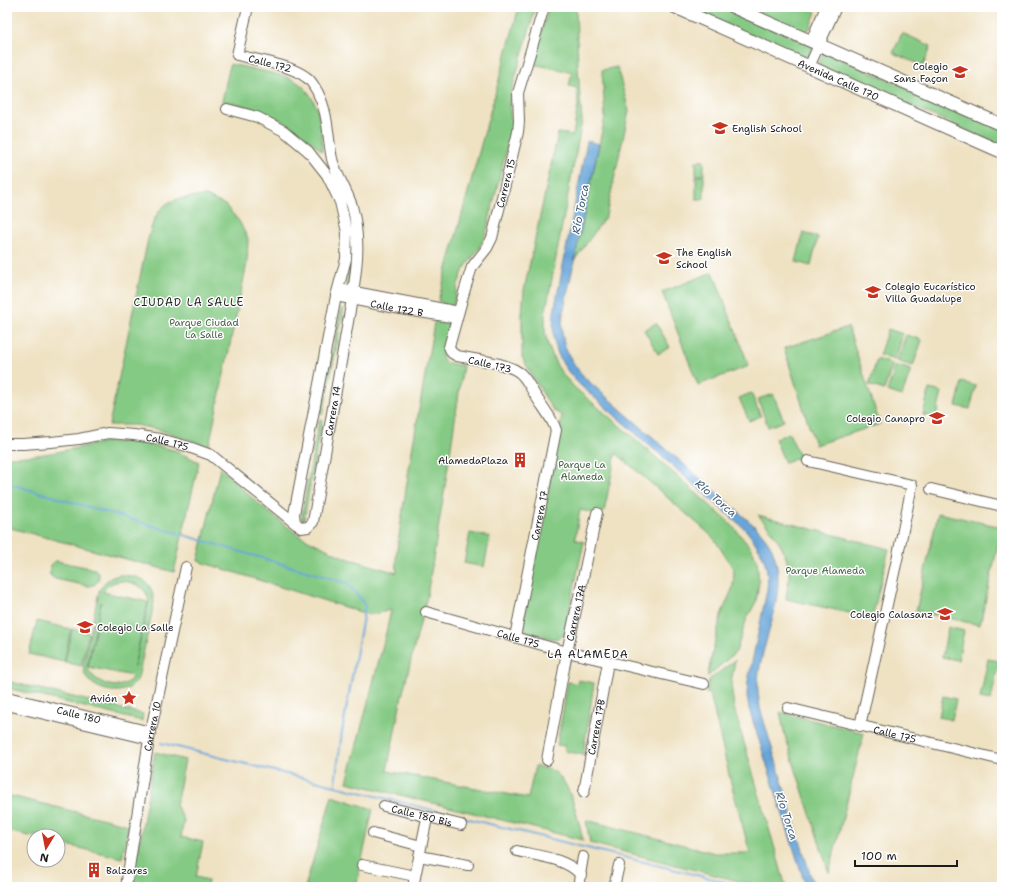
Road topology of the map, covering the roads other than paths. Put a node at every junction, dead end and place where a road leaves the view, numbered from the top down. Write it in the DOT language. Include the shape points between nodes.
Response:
graph roads {
  1 [pos="248,7"];
  2 [pos="544,7"];
  3 [pos="675,7"];
  4 [pos="733,7"];
  5 [pos="826,7"];
  6 [pos="836,7"];
  7 [pos="815,43"];
  8 [pos="810,67"];
  9 [pos="227,109"];
  10 [pos="1002,126"];
  11 [pos="1002,152"];
  12 [pos="333,160"];
  13 [pos="331,183"];
  14 [pos="337,293"];
  15 [pos="353,296"];
  16 [pos="458,315"];
  17 [pos="452,353"];
  18 [pos="537,399"];
  19 [pos="7,444"];
  20 [pos="808,461"];
  21 [pos="931,489"];
  22 [pos="1002,506"];
  23 [pos="597,513"];
  24 [pos="301,528"];
  25 [pos="186,567"];
  26 [pos="426,612"];
  27 [pos="515,637"];
  28 [pos="567,652"];
  29 [pos="608,662"];
  30 [pos="704,684"];
  31 [pos="7,697"];
  32 [pos="7,705"];
  33 [pos="788,708"];
  34 [pos="860,726"];
  35 [pos="150,736"];
  36 [pos="547,760"];
  37 [pos="1002,760"];
  38 [pos="584,792"];
  39 [pos="384,806"];
  40 [pos="428,818"];
  41 [pos="461,825"];
  42 [pos="373,833"];
  43 [pos="420,851"];
  44 [pos="517,851"];
  45 [pos="583,857"];
  46 [pos="362,865"];
  47 [pos="468,865"];
  48 [pos="619,865"];
  49 [pos="581,875"];
  50 [pos="415,876"];
  51 [pos="126,887"];
  52 [pos="413,887"];
  53 [pos="578,887"];
  54 [pos="614,887"];
  1 -- 12 [label="street, Calle 172" via="237,55 296,70 308,78 324,105"];
  2 -- 16 [label="street, Carrera 15" via="518,93 518,132 492,238 472,267"];
  3 -- 8 [label="main road, Avenida Calle 170"];
  4 -- 7 [label="main road"];
  5 -- 7 [label="street"];
  6 -- 7 [label="street"];
  7 -- 8 [label="street"];
  7 -- 10 [label="main road"];
  8 -- 11 [label="main road, Avenida Calle 170"];
  9 -- 13 [label="street" via="257,117 284,131 308,151"];
  12 -- 13 [label="street"];
  12 -- 15 [label="street, Carrera 14" via="352,206 357,230 358,262"];
  13 -- 14 [label="street" via="340,202 347,232 346,259"];
  14 -- 15 [label="street, Calle 172 B"];
  14 -- 24 [label="street" via="294,514 295,522"];
  15 -- 16 [label="street, Calle 172 B"];
  15 -- 24 [label="street, Carrera 14" via="313,522 308,527"];
  16 -- 17 [label="street, Carrera 15" via="450,347"];
  17 -- 18 [label="street, Calle 173" via="516,370 522,374"];
  18 -- 27 [label="street, Carrera 17" via="556,430"];
  19 -- 24 [label="street, Calle 175" via="80,439 108,433 160,439 186,446 211,455"];
  20 -- 34 [label="street" via="912,485"];
  21 -- 22 [label="street"];
  23 -- 28 [label="street, Carrera 17A"];
  25 -- 35 [label="street, Carrera 10"];
  26 -- 27 [label="street, Calle 175"];
  27 -- 28 [label="street, Calle 175"];
  28 -- 29 [label="street, Calle 175"];
  28 -- 36 [label="street, Carrera 17A"];
  29 -- 30 [label="street, Calle 175"];
  29 -- 38 [label="street, Carrera 17B"];
  31 -- 35 [label="street, Calle 180"];
  32 -- 35 [label="street, Calle 180"];
  33 -- 34 [label="street, Calle 175"];
  34 -- 37 [label="street, Calle 175"];
  35 -- 51 [label="street, Carrera 10"];
  39 -- 40 [label="street, Calle 180 Bis"];
  40 -- 41 [label="street, Calle 180 Bis"];
  40 -- 43 [label="street"];
  42 -- 43 [label="street"];
  43 -- 47 [label="street"];
  43 -- 50 [label="street"];
  44 -- 49 [label="street" via="562,862 570,865"];
  45 -- 49 [label="street"];
  46 -- 50 [label="street"];
  48 -- 54 [label="street"];
  49 -- 53 [label="street"];
  50 -- 52 [label="street"];
}
